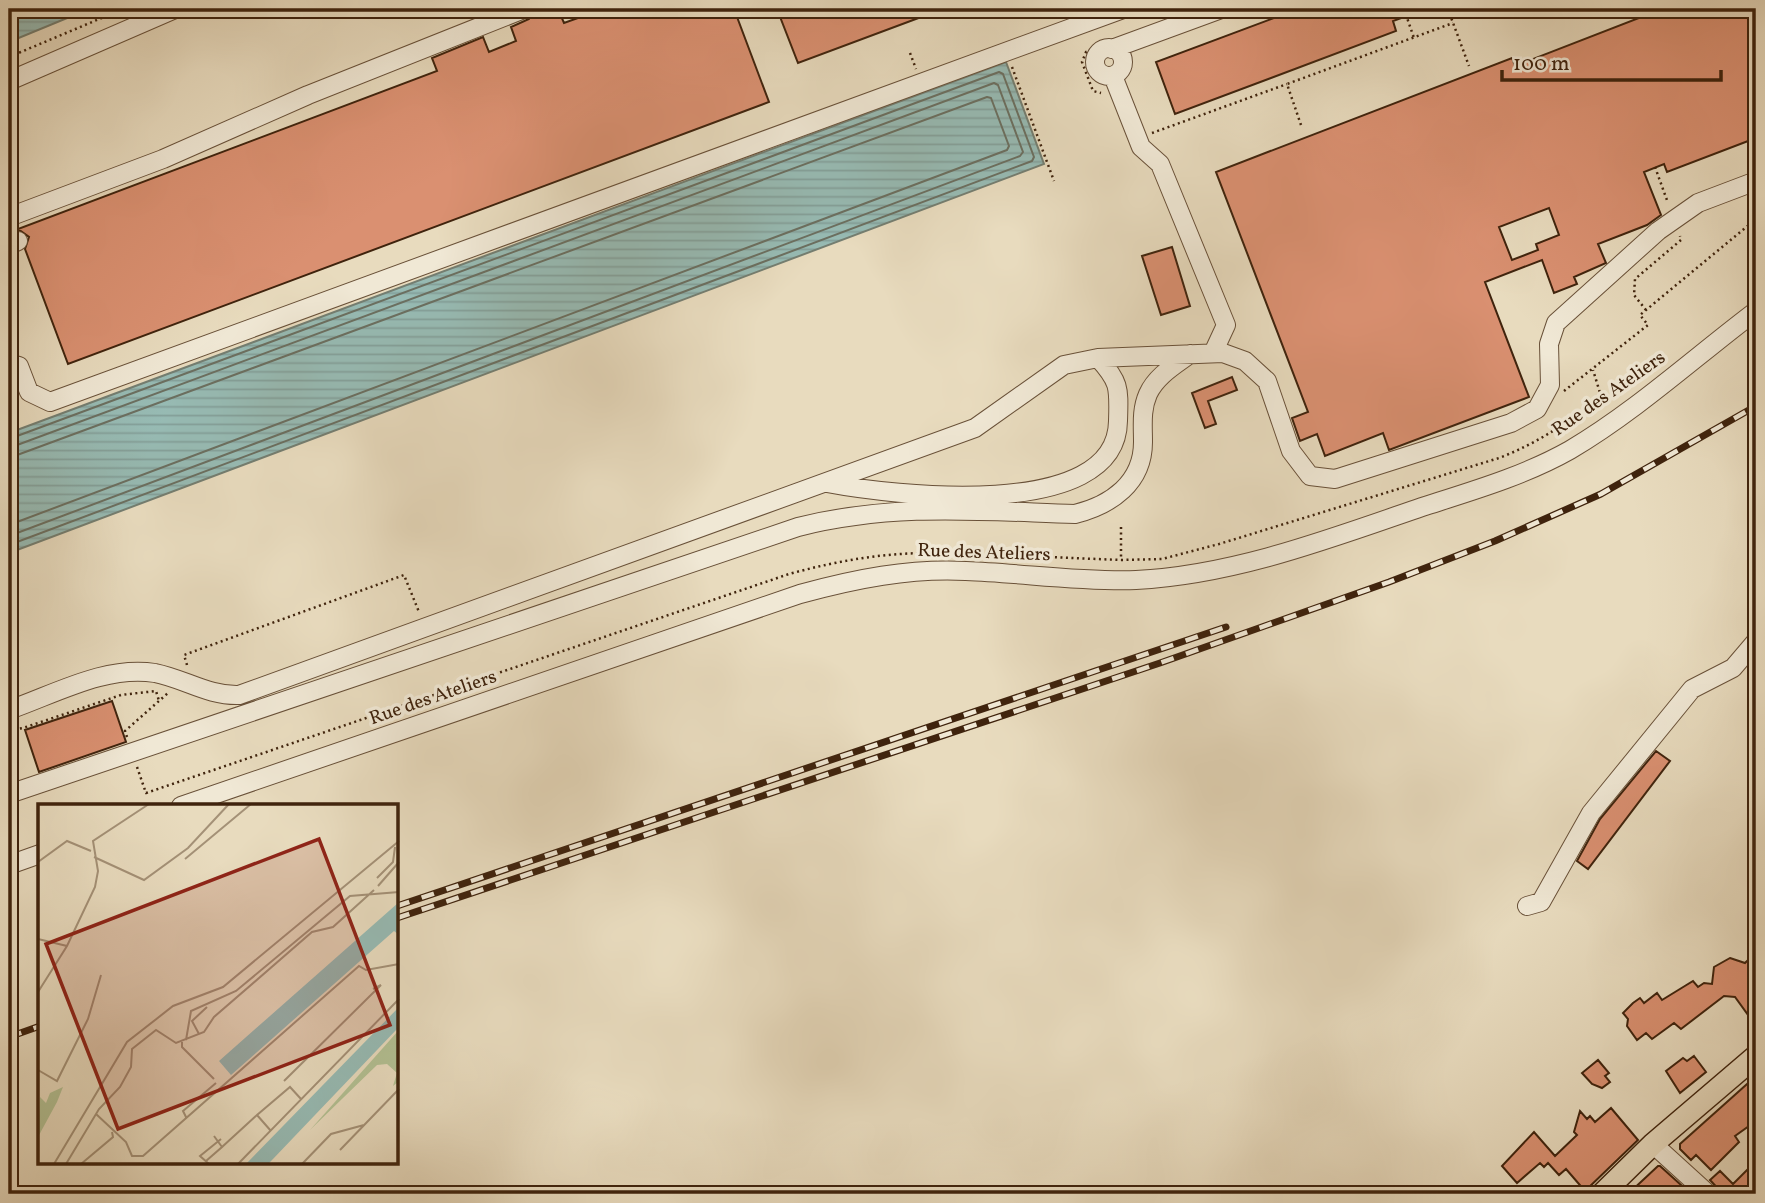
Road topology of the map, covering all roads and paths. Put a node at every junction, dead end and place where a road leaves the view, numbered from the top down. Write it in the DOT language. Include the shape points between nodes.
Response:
graph roads {
  1 [pos="123,9"];
  2 [pos="175,9"];
  3 [pos="524,9"];
  4 [pos="1123,9"];
  5 [pos="1221,9"];
  6 [pos="1404,9"];
  7 [pos="1458,9"];
  8 [pos="1453,23"];
  9 [pos="1415,38"];
  10 [pos="1108,47"];
  11 [pos="1006,52"];
  12 [pos="9,57"];
  13 [pos="1469,66"];
  14 [pos="9,81"];
  15 [pos="1287,84"];
  16 [pos="1109,96"];
  17 [pos="1301,125"];
  18 [pos="1138,138"];
  19 [pos="1054,181"];
  20 [pos="1756,181"];
  21 [pos="9,217"];
  22 [pos="1756,219"];
  23 [pos="1756,310"];
  24 [pos="1213,353"];
  25 [pos="1190,354"];
  26 [pos="1098,358"];
  27 [pos="9,363"];
  28 [pos="1593,370"];
  29 [pos="1545,393"];
  30 [pos="827,483"];
  31 [pos="1121,527"];
  32 [pos="1756,641"];
  33 [pos="159,701"];
  34 [pos="9,710"];
  35 [pos="9,730"];
  36 [pos="9,794"];
  37 [pos="187,804"];
  38 [pos="38,855"];
  39 [pos="9,865"];
  40 [pos="1527,906"];
  41 [pos="1756,1056"];
  42 [pos="1653,1144"];
  43 [pos="1602,1194"];
  44 [pos="1707,1194"];
  1 -- 12 [label="path"];
  2 -- 14 [label="street"];
  3 -- 21 [label="street" via="163,159"];
  4 -- 11 [label="street"];
  5 -- 10 [label="street"];
  6 -- 9 [label="path"];
  7 -- 8 [label="path" via="1449,12"];
  8 -- 9 [label="path"];
  8 -- 13 [label="path"];
  9 -- 15 [label="path"];
  10 -- 16 [label="path" via="1086,52 1082,62 1093,91"];
  10 -- 18 [label="street" via="1120,53 1123,62 1121,71 1113,76"];
  11 -- 19 [label="path"];
  11 -- 27 [label="street" via="50,402 29,392 19,366"];
  15 -- 17 [label="path"];
  15 -- 18 [label="path"];
  18 -- 24 [label="street" via="1160,164 1226,326"];
  20 -- 29 [label="street" via="1698,204 1658,231 1556,323 1549,344 1550,385"];
  22 -- 28 [label="path" via="1640,315 1648,325"];
  23 -- 37 [label="street, Rue des Ateliers" via="1570,450 1522,473 1346,533 1186,576 1133,580 964,570 859,578 800,594"];
  24 -- 25 [label="street"];
  24 -- 29 [label="street" via="1245,361 1267,381 1291,451 1310,476 1335,479 1511,423 1537,409"];
  25 -- 26 [label="street"];
  25 -- 36 [label="street" via="1149,391 1142,409 1138,470 1108,503 1091,510 1075,514 898,510 836,517"];
  26 -- 30 [label="street" via="1064,365 975,428"];
  26 -- 30 [label="street" via="1116,378 1118,428 1111,450 1098,464 1064,482 1028,493 996,496 899,495"];
  28 -- 29 [label="path" via="1567,391"];
  28 -- 31 [label="path" via="1601,396 1564,426 1499,458 1162,559 1121,560"];
  30 -- 34 [label="street" via="239,695 220,695 135,670 109,674"];
  32 -- 40 [label="street" via="1732,668 1692,689 1591,813 1541,902"];
  33 -- 35 [label="path" via="156,691 121,695"];
  38 -- 39 [label="street"];
  41 -- 42 [label="main road"];
  42 -- 43 [label="main road"];
  42 -- 44 [label="street"];
}
